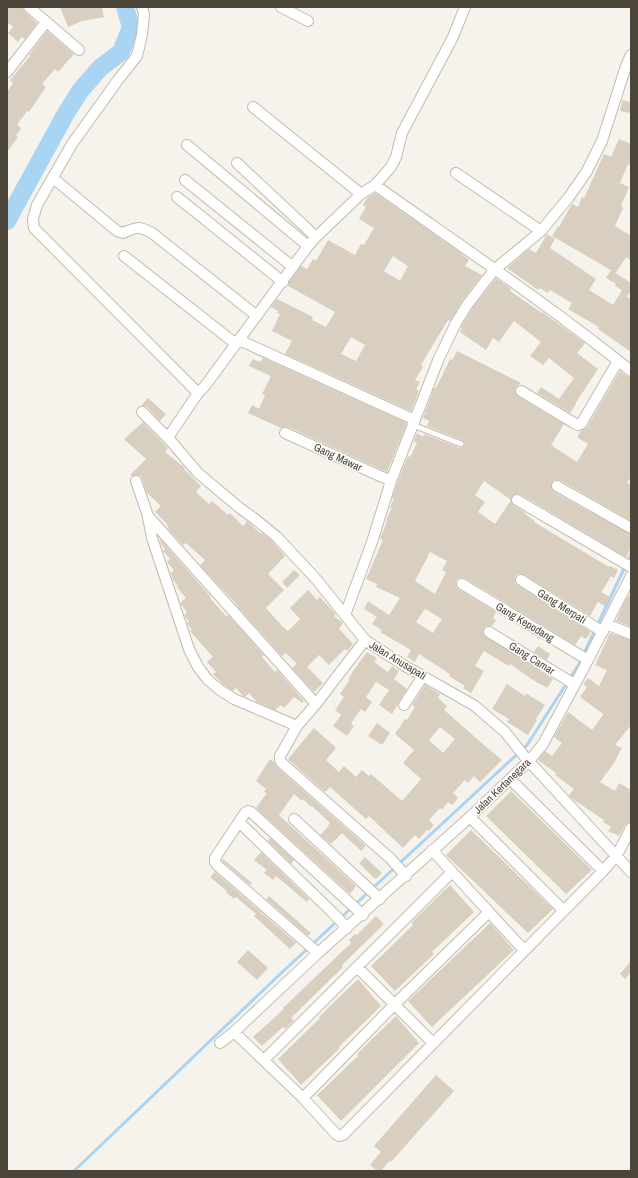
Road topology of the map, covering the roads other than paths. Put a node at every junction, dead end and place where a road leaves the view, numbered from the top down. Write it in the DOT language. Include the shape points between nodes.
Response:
graph roads {
  1 [pos="29,7"];
  2 [pos="142,7"];
  3 [pos="281,7"];
  4 [pos="464,7"];
  5 [pos="308,21"];
  6 [pos="46,22"];
  7 [pos="79,50"];
  8 [pos="631,55"];
  9 [pos="629,67"];
  10 [pos="7,72"];
  11 [pos="253,107"];
  12 [pos="187,145"];
  13 [pos="237,163"];
  14 [pos="456,173"];
  15 [pos="53,178"];
  16 [pos="186,180"];
  17 [pos="375,185"];
  18 [pos="361,194"];
  19 [pos="176,197"];
  20 [pos="540,231"];
  21 [pos="316,237"];
  22 [pos="308,246"];
  23 [pos="124,256"];
  24 [pos="293,267"];
  25 [pos="494,270"];
  26 [pos="283,282"];
  27 [pos="257,316"];
  28 [pos="237,342"];
  29 [pos="618,361"];
  30 [pos="631,371"];
  31 [pos="522,391"];
  32 [pos="198,393"];
  33 [pos="142,412"];
  34 [pos="414,423"];
  35 [pos="285,433"];
  36 [pos="169,439"];
  37 [pos="461,444"];
  38 [pos="136,481"];
  39 [pos="391,481"];
  40 [pos="557,486"];
  41 [pos="517,500"];
  42 [pos="148,516"];
  43 [pos="631,528"];
  44 [pos="628,565"];
  45 [pos="631,576"];
  46 [pos="521,580"];
  47 [pos="462,584"];
  48 [pos="345,615"];
  49 [pos="600,628"];
  50 [pos="489,632"];
  51 [pos="631,634"];
  52 [pos="365,640"];
  53 [pos="584,658"];
  54 [pos="423,676"];
  55 [pos="571,683"];
  56 [pos="316,704"];
  57 [pos="404,704"];
  58 [pos="298,726"];
  59 [pos="527,759"];
  60 [pos="510,779"];
  61 [pos="470,817"];
  62 [pos="294,819"];
  63 [pos="239,822"];
  64 [pos="631,828"];
  65 [pos="432,850"];
  66 [pos="617,855"];
  67 [pos="602,871"];
  68 [pos="452,872"];
  69 [pos="631,872"];
  70 [pos="405,875"];
  71 [pos="375,893"];
  72 [pos="360,911"];
  73 [pos="564,911"];
  74 [pos="489,912"];
  75 [pos="345,926"];
  76 [pos="524,950"];
  77 [pos="316,952"];
  78 [pos="357,967"];
  79 [pos="394,1005"];
  80 [pos="234,1032"];
  81 [pos="220,1043"];
  82 [pos="433,1043"];
  83 [pos="264,1060"];
  84 [pos="303,1098"];
  1 -- 6 [label="street"];
  2 -- 15 [label="street" via="142,34 137,56 72,144"];
  3 -- 5 [label="street"];
  4 -- 17 [label="street" via="453,37 402,133 391,168"];
  6 -- 7 [label="street"];
  6 -- 10 [label="street"];
  8 -- 9 [label="street"];
  9 -- 20 [label="street" via="602,141 587,171"];
  11 -- 18 [label="street"];
  12 -- 22 [label="street"];
  13 -- 21 [label="street"];
  14 -- 20 [label="street"];
  15 -- 27 [label="street" via="117,231 123,233 136,227 152,233"];
  15 -- 32 [label="street" via="37,205 33,219 34,228"];
  16 -- 24 [label="street"];
  17 -- 18 [label="street"];
  17 -- 25 [label="street"];
  18 -- 21 [label="street"];
  19 -- 26 [label="street"];
  20 -- 25 [label="street"];
  21 -- 22 [label="street"];
  22 -- 24 [label="street"];
  23 -- 28 [label="street"];
  24 -- 26 [label="street"];
  25 -- 29 [label="street"];
  25 -- 34 [label="street" via="456,323 439,358"];
  26 -- 27 [label="street"];
  27 -- 28 [label="street"];
  28 -- 32 [label="street"];
  28 -- 34 [label="street"];
  29 -- 30 [label="street"];
  29 -- 31 [label="street" via="581,424 574,423"];
  32 -- 36 [label="street"];
  33 -- 36 [label="street, Jalan Anusapati"];
  34 -- 37 [label="lane"];
  34 -- 39 [label="street"];
  35 -- 39 [label="street, Gang Mawar"];
  36 -- 48 [label="street, Jalan Anusapati" via="198,473 277,538 316,579"];
  38 -- 42 [label="street"];
  39 -- 48 [label="street"];
  40 -- 43 [label="street"];
  41 -- 44 [label="street"];
  42 -- 56 [label="street"];
  42 -- 58 [label="street" via="152,538 181,626 198,667 208,680 234,700"];
  45 -- 49 [label="street, Jalan Kertanegara"];
  46 -- 49 [label="street, Gang Merpati"];
  47 -- 53 [label="street, Gang Kepodang"];
  48 -- 52 [label="street, Jalan Anusapati"];
  49 -- 51 [label="street, Gang Merpati"];
  49 -- 53 [label="street, Jalan Kertanegara"];
  50 -- 55 [label="street, Gang Camar"];
  52 -- 54 [label="street, Jalan Anusapati"];
  52 -- 56 [label="street"];
  53 -- 55 [label="street, Jalan Kertanegara"];
  54 -- 57 [label="street"];
  54 -- 59 [label="street, Jalan Anusapati" via="475,706 512,739"];
  55 -- 59 [label="street, Jalan Kertanegara" via="543,744"];
  56 -- 58 [label="street"];
  58 -- 70 [label="street" via="280,756 282,763 391,859"];
  59 -- 60 [label="street, Jalan Kertanegara"];
  59 -- 66 [label="street, Jalan Anusapati"];
  60 -- 61 [label="street, Jalan Kertanegara"];
  60 -- 67 [label="street"];
  61 -- 65 [label="street, Jalan Kertanegara"];
  61 -- 73 [label="street"];
  62 -- 71 [label="street"];
  63 -- 72 [label="street" via="248,811 251,812"];
  63 -- 75 [label="street"];
  63 -- 77 [label="street" via="215,858 215,862"];
  64 -- 66 [label="street"];
  65 -- 68 [label="street"];
  65 -- 70 [label="street, Jalan Kertanegara"];
  66 -- 67 [label="street"];
  66 -- 69 [label="street, Jalan Anusapati"];
  67 -- 73 [label="street"];
  68 -- 74 [label="street"];
  68 -- 78 [label="street"];
  70 -- 71 [label="street, Jalan Kertanegara"];
  71 -- 72 [label="street, Jalan Kertanegara"];
  72 -- 75 [label="street, Jalan Kertanegara"];
  73 -- 76 [label="street"];
  74 -- 76 [label="street"];
  74 -- 79 [label="street"];
  75 -- 77 [label="street, Jalan Kertanegara"];
  76 -- 82 [label="street"];
  77 -- 80 [label="street, Jalan Kertanegara"];
  78 -- 79 [label="street"];
  78 -- 83 [label="street"];
  79 -- 82 [label="street"];
  79 -- 84 [label="street"];
  80 -- 81 [label="street, Jalan Kertanegara"];
  80 -- 83 [label="street"];
  82 -- 84 [label="street" via="343,1135 336,1134"];
  83 -- 84 [label="street"];
}
